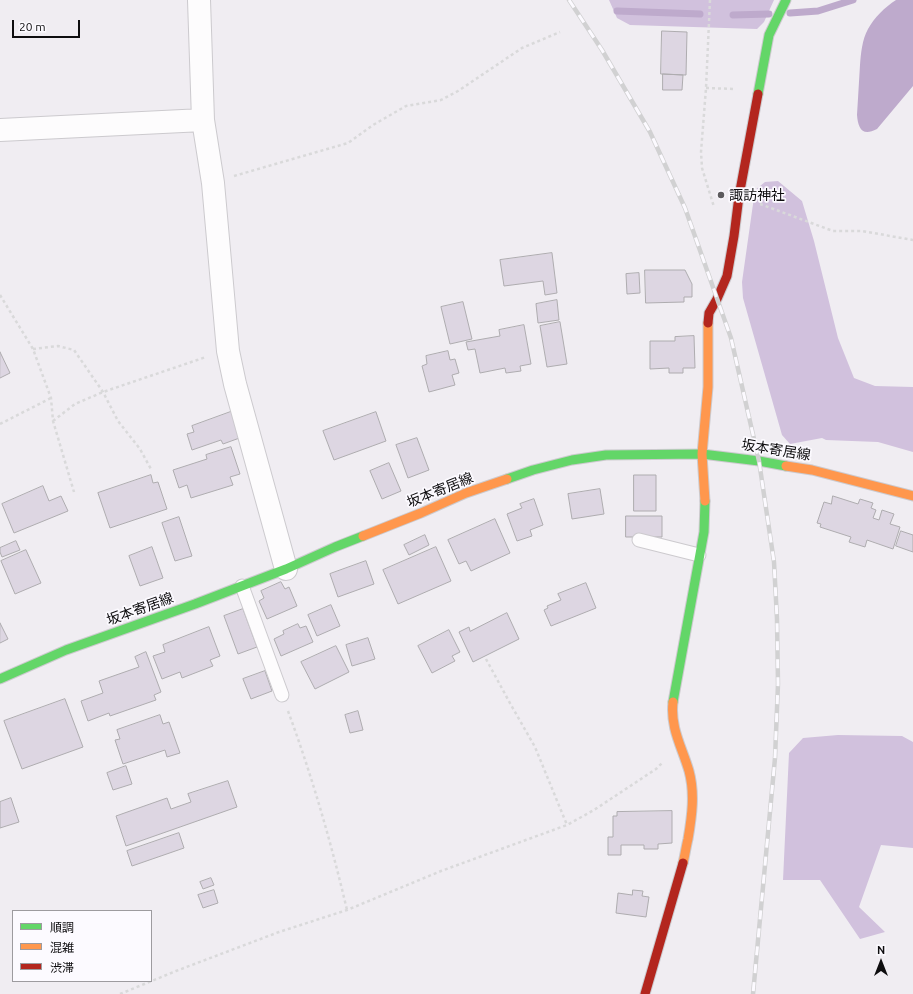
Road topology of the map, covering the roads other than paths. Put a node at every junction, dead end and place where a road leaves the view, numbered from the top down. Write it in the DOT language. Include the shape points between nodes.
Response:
graph roads {
  1 [pos="199,0"];
  2 [pos="786,0"];
  3 [pos="203,120"];
  4 [pos="0,130"];
  5 [pos="702,454"];
  6 [pos="913,496"];
  7 [pos="639,540"];
  8 [pos="699,555"];
  9 [pos="286,569"];
  10 [pos="242,586"];
  11 [pos="0,679"];
  12 [pos="282,695"];
  13 [pos="647,991"];
  1 -- 3 [label="street"];
  2 -- 5 [label="street" via="769,35 729,265 709,313 708,387"];
  3 -- 4 [label="street"];
  3 -- 9 [label="street" via="212,182 228,351"];
  5 -- 6 [label="street, 坂本寄居線" via="812,470"];
  5 -- 8 [label="street" via="705,506 704,532"];
  5 -- 9 [label="street, 坂本寄居線" via="606,455 533,470 466,493"];
  7 -- 8 [label="lane"];
  8 -- 13 [label="street" via="672,709 673,723 689,772 693,803 691,822 684,860"];
  9 -- 10 [label="street, 坂本寄居線"];
  10 -- 11 [label="street, 坂本寄居線" via="66,650"];
  10 -- 12 [label="lane"];
}
